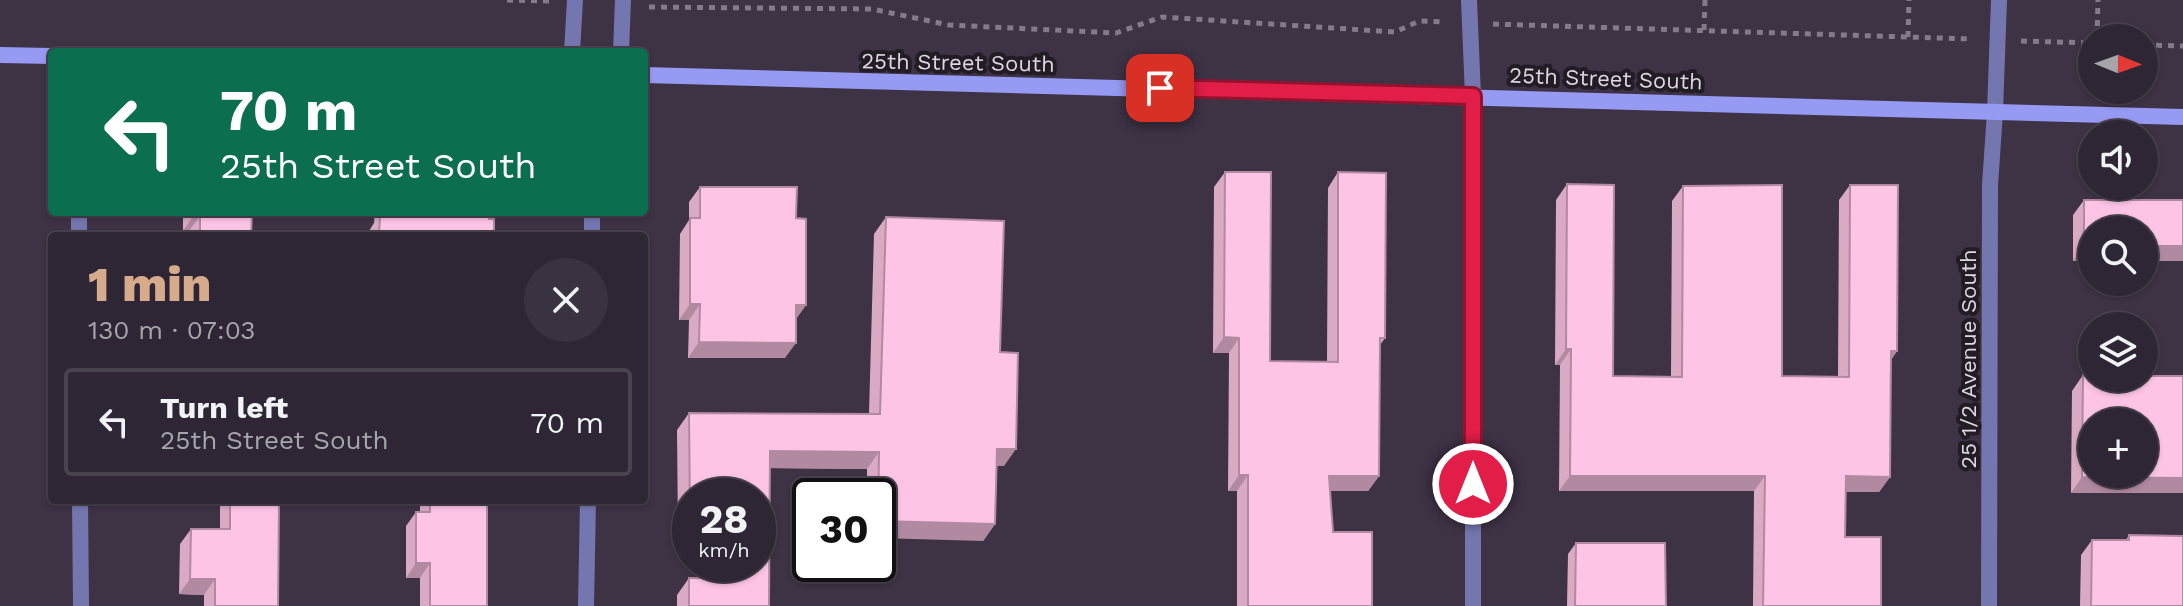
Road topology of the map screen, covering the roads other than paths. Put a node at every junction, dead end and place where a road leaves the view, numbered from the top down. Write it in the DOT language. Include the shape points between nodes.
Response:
graph roads {
  1 [pos="575,0"];
  2 [pos="1469,0"];
  3 [pos="1999,0"];
  4 [pos="623,3"];
  5 [pos="572,48"];
  6 [pos="621,48"];
  7 [pos="0,55"];
  8 [pos="48,56"];
  9 [pos="648,75"];
  10 [pos="1473,96"];
  11 [pos="1995,112"];
  12 [pos="2183,117"];
  13 [pos="80,504"];
  14 [pos="588,504"];
  15 [pos="81,606"];
  16 [pos="586,606"];
  17 [pos="1473,606"];
  18 [pos="1989,606"];
  1 -- 5 [label="street"];
  2 -- 10 [label="street"];
  3 -- 11 [label="street, 25 1/2 Avenue South"];
  4 -- 6 [label="street"];
  7 -- 8 [label="main road"];
  9 -- 10 [label="main road, 25th Street South"];
  10 -- 11 [label="main road, 25th Street South"];
  10 -- 17 [label="street"];
  11 -- 12 [label="main road, 25th Street South"];
  11 -- 18 [label="street, 25 1/2 Avenue South" via="1990,185"];
  13 -- 15 [label="street"];
  14 -- 16 [label="street"];
}
